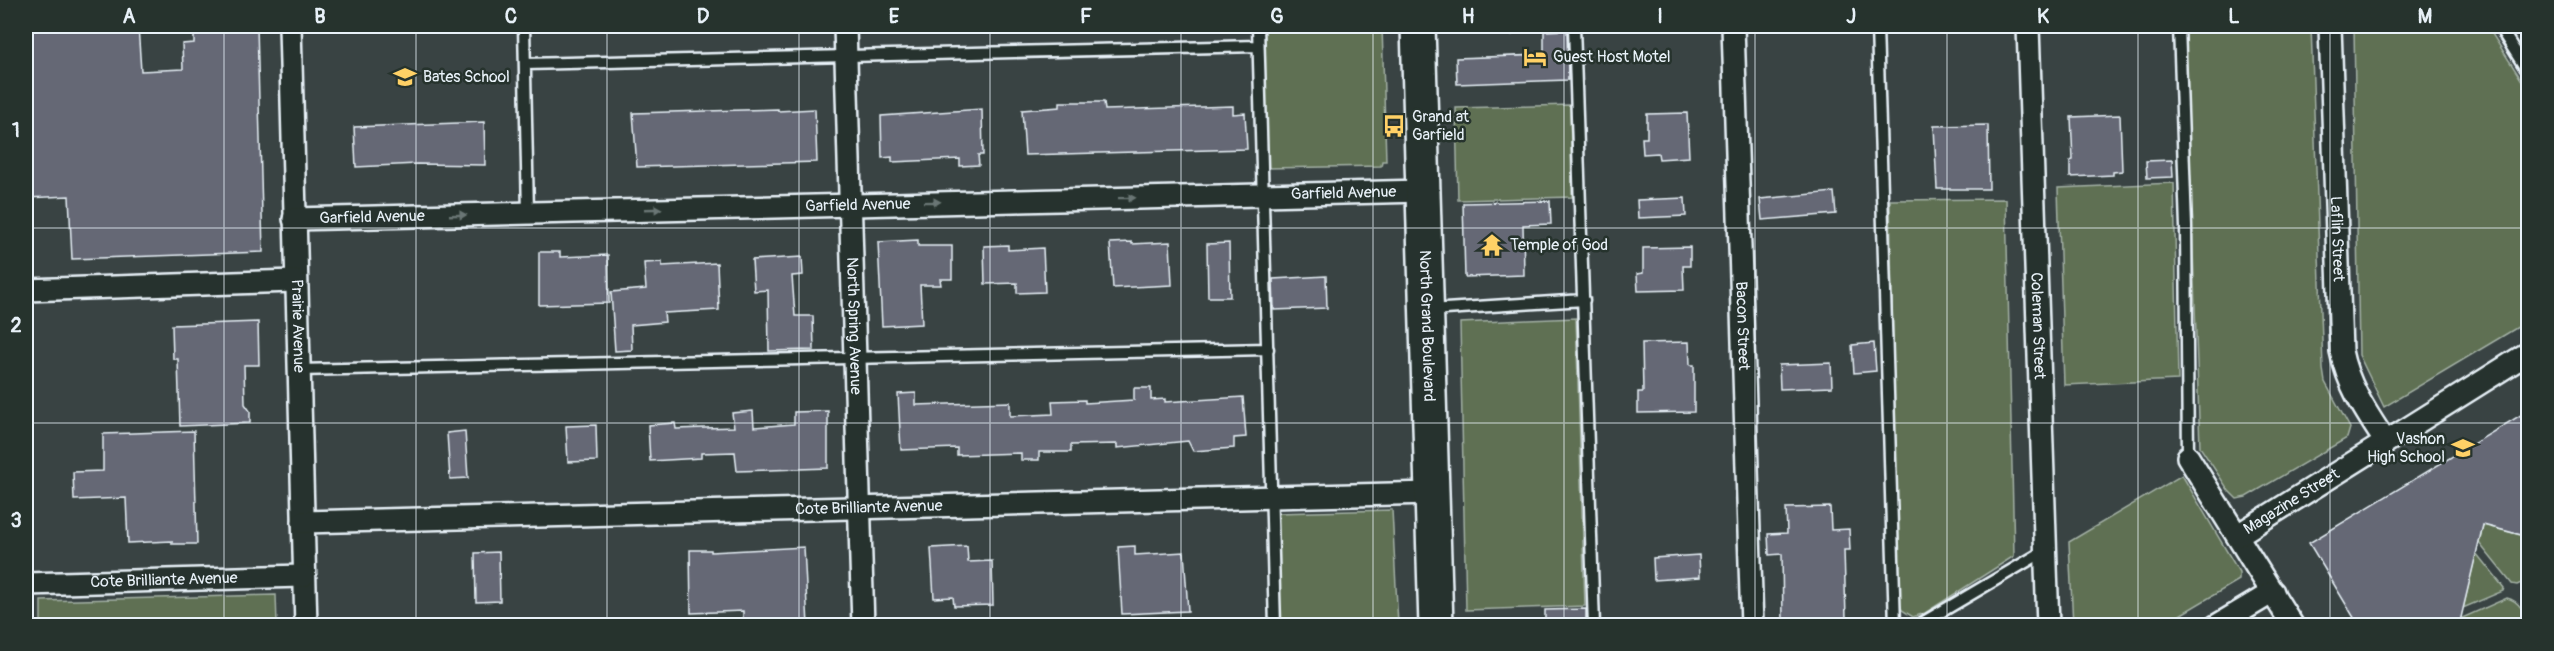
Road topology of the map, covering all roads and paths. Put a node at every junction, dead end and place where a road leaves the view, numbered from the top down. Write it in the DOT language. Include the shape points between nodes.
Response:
graph roads {
  1 [pos="290,26"];
  2 [pos="524,26"];
  3 [pos="845,26"];
  4 [pos="1258,26"];
  5 [pos="1418,26"];
  6 [pos="1574,26"];
  7 [pos="1733,26"];
  8 [pos="1877,26"];
  9 [pos="2028,26"];
  10 [pos="2179,26"];
  11 [pos="2330,26"];
  12 [pos="2499,26"];
  13 [pos="1258,46"];
  14 [pos="846,56"];
  15 [pos="526,64"];
  16 [pos="2529,72"];
  17 [pos="1423,191"];
  18 [pos="1263,194"];
  19 [pos="850,204"];
  20 [pos="528,213"];
  21 [pos="294,219"];
  22 [pos="296,281"];
  23 [pos="26,290"];
  24 [pos="1584,300"];
  25 [pos="1426,310"];
  26 [pos="1268,349"];
  27 [pos="2529,352"];
  28 [pos="855,358"];
  29 [pos="298,370"];
  30 [pos="2385,441"];
  31 [pos="2188,457"];
  32 [pos="1432,493"];
  33 [pos="1273,497"];
  34 [pos="859,506"];
  35 [pos="303,522"];
  36 [pos="2238,535"];
  37 [pos="2046,550"];
  38 [pos="303,576"];
  39 [pos="26,584"];
  40 [pos="2273,592"];
  41 [pos="306,626"];
  42 [pos="863,626"];
  43 [pos="1275,626"];
  44 [pos="1436,626"];
  45 [pos="1594,626"];
  46 [pos="1752,626"];
  47 [pos="1895,626"];
  48 [pos="1917,626"];
  49 [pos="2048,626"];
  50 [pos="2216,626"];
  51 [pos="2293,626"];
  1 -- 21 [label="street, Prairie Avenue"];
  2 -- 15 [label="lane"];
  3 -- 14 [label="street, North Spring Avenue"];
  4 -- 13 [label="lane"];
  5 -- 17 [label="main road, North Grand Boulevard"];
  6 -- 24 [label="lane"];
  7 -- 46 [label="street, Bacon Street"];
  8 -- 47 [label="lane"];
  9 -- 37 [label="street, Coleman Street"];
  10 -- 31 [label="lane"];
  11 -- 30 [label="street, Laflin Street" via="2341,351 2354,392"];
  12 -- 16 [label="lane"];
  13 -- 14 [label="lane"];
  13 -- 18 [label="lane"];
  14 -- 15 [label="lane"];
  14 -- 19 [label="street, North Spring Avenue"];
  15 -- 20 [label="lane"];
  17 -- 18 [label="street, Garfield Avenue"];
  17 -- 25 [label="main road, North Grand Boulevard"];
  19 -- 18 [label="street, Garfield Avenue, one-way"];
  18 -- 26 [label="lane"];
  20 -- 19 [label="street, Garfield Avenue, one-way"];
  19 -- 28 [label="street, North Spring Avenue"];
  21 -- 20 [label="street, Garfield Avenue, one-way"];
  21 -- 22 [label="street, Prairie Avenue"];
  22 -- 23 [label="street"];
  22 -- 29 [label="street, Prairie Avenue"];
  24 -- 25 [label="lane"];
  24 -- 45 [label="lane"];
  25 -- 32 [label="main road, North Grand Boulevard"];
  26 -- 28 [label="lane"];
  26 -- 33 [label="lane"];
  27 -- 30 [label="street, Magazine Street"];
  28 -- 29 [label="lane"];
  28 -- 34 [label="street, North Spring Avenue"];
  29 -- 35 [label="street, Prairie Avenue"];
  30 -- 36 [label="street, Magazine Street"];
  31 -- 36 [label="street"];
  32 -- 33 [label="street, Cote Brilliante Avenue"];
  32 -- 44 [label="main road, North Grand Boulevard"];
  33 -- 34 [label="street, Cote Brilliante Avenue"];
  33 -- 43 [label="lane"];
  34 -- 35 [label="street, Cote Brilliante Avenue"];
  34 -- 42 [label="street, North Spring Avenue"];
  35 -- 38 [label="street, Prairie Avenue"];
  36 -- 40 [label="street"];
  37 -- 48 [label="lane"];
  37 -- 49 [label="street, Coleman Street"];
  38 -- 39 [label="street, Cote Brilliante Avenue"];
  38 -- 41 [label="street, Prairie Avenue"];
  40 -- 50 [label="street"];
  40 -- 51 [label="street"];
}
